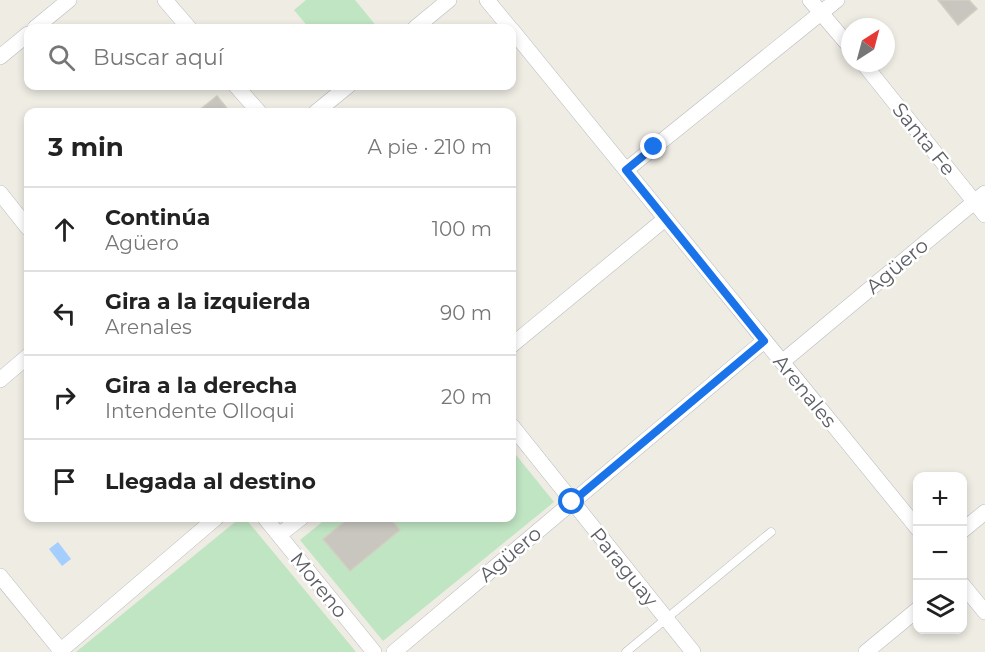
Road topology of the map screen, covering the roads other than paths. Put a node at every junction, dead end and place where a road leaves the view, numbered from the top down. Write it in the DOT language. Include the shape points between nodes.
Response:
graph roads {
  1 [pos="69,0"];
  2 [pos="165,0"];
  3 [pos="449,0"];
  4 [pos="487,0"];
  5 [pos="810,0"];
  6 [pos="837,0"];
  7 [pos="821,13"];
  8 [pos="40,24"];
  9 [pos="186,24"];
  10 [pos="420,24"];
  11 [pos="507,24"];
  12 [pos="516,35"];
  13 [pos="841,36"];
  14 [pos="24,37"];
  15 [pos="0,57"];
  16 [pos="871,72"];
  17 [pos="240,90"];
  18 [pos="343,90"];
  19 [pos="255,108"];
  20 [pos="321,108"];
  21 [pos="626,170"];
  22 [pos="0,193"];
  23 [pos="980,197"];
  24 [pos="985,215"];
  25 [pos="665,219"];
  26 [pos="24,223"];
  27 [pos="764,341"];
  28 [pos="516,342"];
  29 [pos="24,359"];
  30 [pos="782,362"];
  31 [pos="0,380"];
  32 [pos="516,431"];
  33 [pos="572,502"];
  34 [pos="985,512"];
  35 [pos="211,522"];
  36 [pos="268,522"];
  37 [pos="296,522"];
  38 [pos="916,526"];
  39 [pos="967,528"];
  40 [pos="771,532"];
  41 [pos="279,536"];
  42 [pos="0,576"];
  43 [pos="967,589"];
  44 [pos="985,612"];
  45 [pos="913,613"];
  46 [pos="666,619"];
  47 [pos="61,652"];
  48 [pos="374,652"];
  49 [pos="394,652"];
  50 [pos="626,652"];
  51 [pos="693,652"];
  52 [pos="866,652"];
  1 -- 8 [label="street"];
  2 -- 9 [label="street"];
  3 -- 10 [label="street"];
  4 -- 11 [label="street, Arenales"];
  5 -- 7 [label="street"];
  6 -- 7 [label="street"];
  7 -- 13 [label="street"];
  7 -- 21 [label="street"];
  12 -- 21 [label="street, Arenales"];
  14 -- 15 [label="street"];
  16 -- 23 [label="street, Santa Fe"];
  17 -- 19 [label="street"];
  18 -- 20 [label="street"];
  21 -- 25 [label="street, Arenales"];
  22 -- 26 [label="street"];
  23 -- 24 [label="street, Santa Fe"];
  23 -- 30 [label="street, Agüero"];
  25 -- 27 [label="street, Arenales"];
  25 -- 28 [label="street"];
  27 -- 30 [label="street, Arenales"];
  27 -- 33 [label="street, Agüero"];
  29 -- 31 [label="street"];
  30 -- 38 [label="street, Arenales"];
  32 -- 33 [label="street, Paraguay"];
  33 -- 46 [label="street, Paraguay"];
  33 -- 49 [label="street, Agüero"];
  34 -- 39 [label="street"];
  35 -- 47 [label="street"];
  36 -- 41 [label="street, Moreno"];
  37 -- 41 [label="street"];
  40 -- 46 [label="lane"];
  41 -- 48 [label="street, Moreno"];
  42 -- 47 [label="street"];
  43 -- 44 [label="street"];
  45 -- 52 [label="street"];
  46 -- 50 [label="lane"];
  46 -- 51 [label="street, Paraguay"];
}
